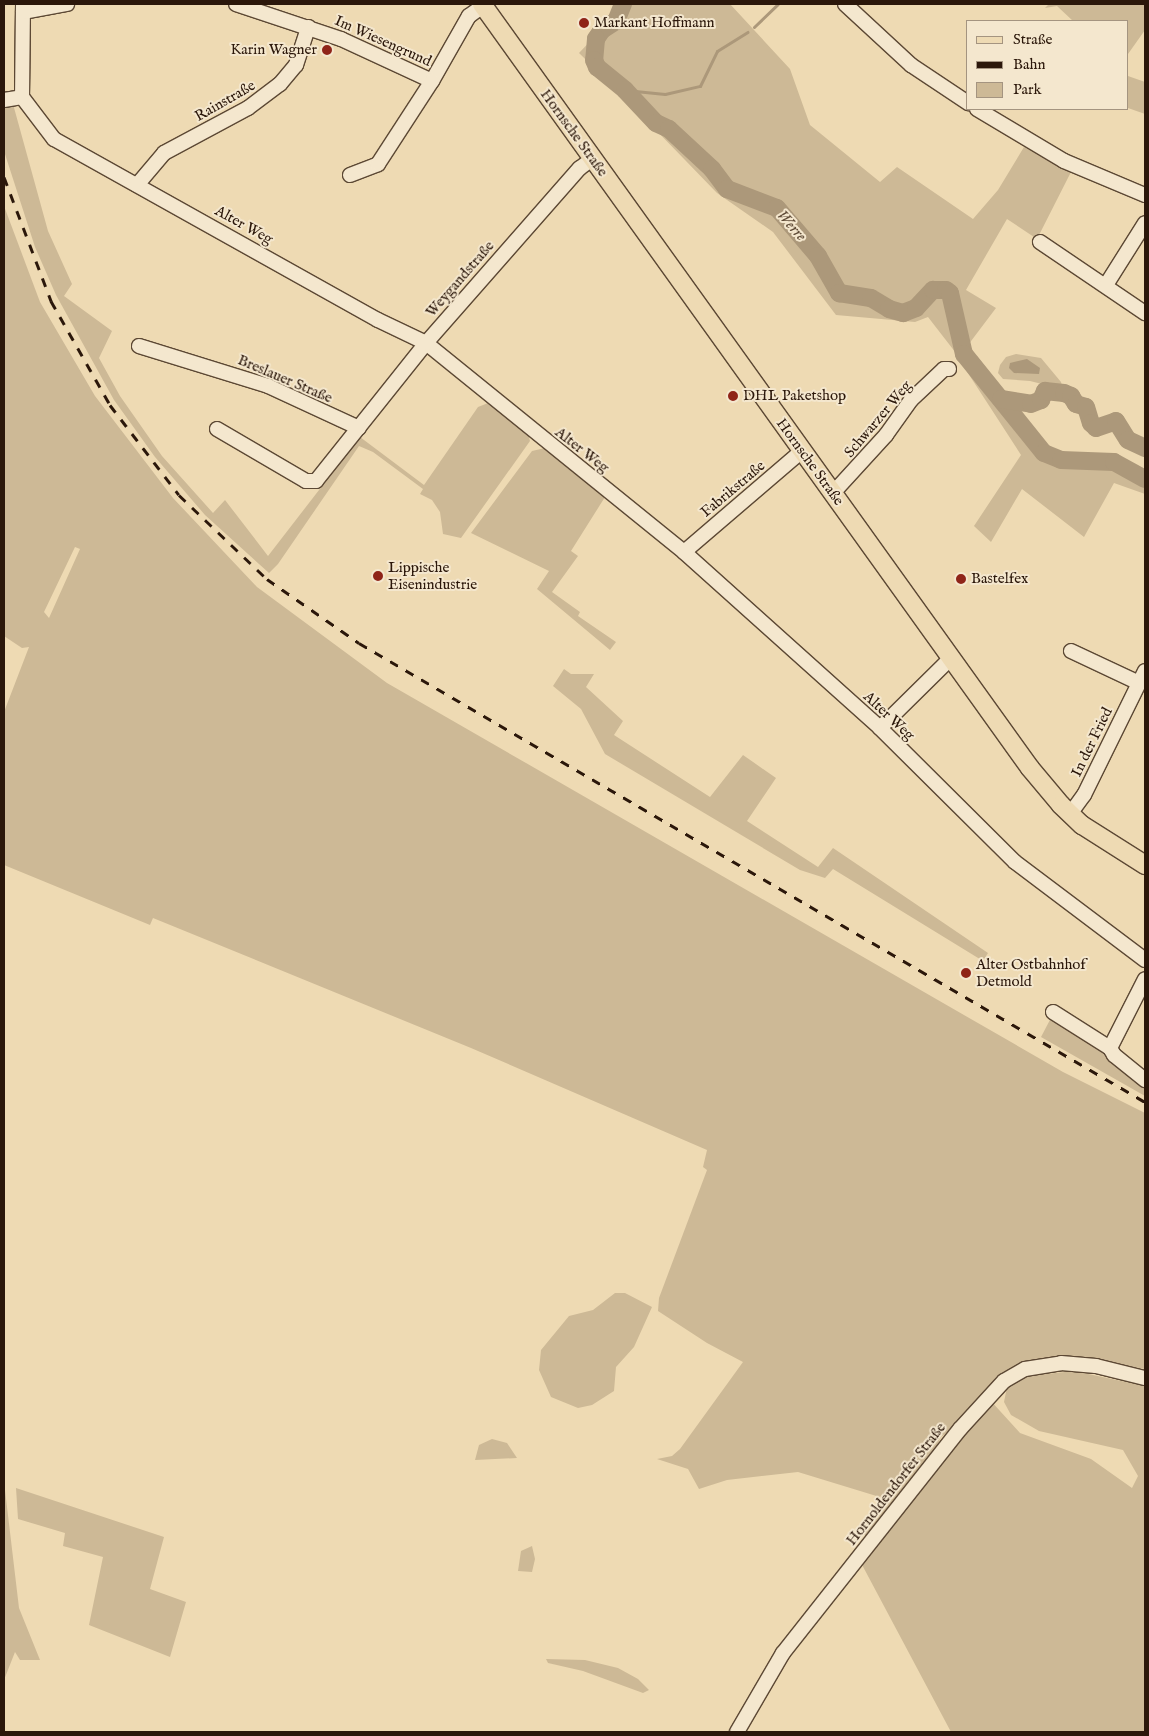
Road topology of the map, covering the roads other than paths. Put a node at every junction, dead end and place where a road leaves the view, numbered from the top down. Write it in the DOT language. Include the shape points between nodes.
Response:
graph roads {
  1 [pos="67,4"];
  2 [pos="236,4"];
  3 [pos="845,4"];
  4 [pos="480,6"];
  5 [pos="23,8"];
  6 [pos="308,27"];
  7 [pos="432,81"];
  8 [pos="22,97"];
  9 [pos="4,100"];
  10 [pos="966,102"];
  11 [pos="979,110"];
  12 [pos="592,158"];
  13 [pos="350,175"];
  14 [pos="138,185"];
  15 [pos="1145,195"];
  16 [pos="1145,223"];
  17 [pos="1040,242"];
  18 [pos="1106,285"];
  19 [pos="1145,314"];
  20 [pos="426,343"];
  21 [pos="139,346"];
  22 [pos="949,369"];
  23 [pos="359,428"];
  24 [pos="217,429"];
  25 [pos="802,451"];
  26 [pos="833,493"];
  27 [pos="684,552"];
  28 [pos="1071,651"];
  29 [pos="951,658"];
  30 [pos="1142,677"];
  31 [pos="880,728"];
  32 [pos="1070,814"];
  33 [pos="1145,865"];
  34 [pos="1145,960"];
  35 [pos="1145,979"];
  36 [pos="1053,1012"];
  37 [pos="1110,1048"];
  38 [pos="1145,1080"];
  39 [pos="1145,1378"];
  40 [pos="737,1732"];
  1 -- 5 [label="street"];
  2 -- 6 [label="street, Im Wiesengrund"];
  3 -- 10 [label="street" via="911,66"];
  4 -- 7 [label="street, Im Wiesengrund" via="469,16"];
  4 -- 12 [label="main road, Hornsche Straße"];
  5 -- 8 [label="street"];
  6 -- 7 [label="street, Im Wiesengrund" via="341,38"];
  6 -- 14 [label="street, Rainstraße" via="296,65 280,84 248,108 164,152"];
  7 -- 13 [label="street, Im Wiesengrund" via="378,164"];
  8 -- 9 [label="street"];
  8 -- 14 [label="street, Alter Weg" via="54,138"];
  11 -- 15 [label="street" via="1064,161"];
  12 -- 20 [label="street, Weygandstraße"];
  12 -- 25 [label="main road, Hornsche Straße"];
  14 -- 20 [label="street, Alter Weg"];
  16 -- 18 [label="street"];
  17 -- 18 [label="street"];
  18 -- 19 [label="street"];
  20 -- 23 [label="street, Weygandstraße"];
  20 -- 27 [label="street, Alter Weg"];
  21 -- 23 [label="street, Breslauer Straße" via="268,386"];
  22 -- 26 [label="street, Schwarzer Weg" via="944,369 911,400 886,435"];
  23 -- 24 [label="street, Weygandstraße" via="322,475 311,482"];
  25 -- 26 [label="main road, Hornsche Straße"];
  25 -- 27 [label="street, Fabrikstraße"];
  26 -- 29 [label="main road, Hornsche Straße"];
  27 -- 31 [label="street, Alter Weg"];
  28 -- 30 [label="street, In der Fried"];
  29 -- 31 [label="street"];
  29 -- 32 [label="main road, Hornsche Straße" via="1030,768"];
  30 -- 32 [label="street, In der Fried" via="1084,795"];
  31 -- 34 [label="street, Alter Weg" via="1015,862"];
  32 -- 33 [label="main road, Hornsche Straße" via="1106,842"];
  35 -- 37 [label="street"];
  36 -- 37 [label="street"];
  37 -- 38 [label="street"];
  39 -- 40 [label="street, Hornoldendorfer Straße" via="1096,1366 1061,1363 1025,1369 1004,1381 960,1429 783,1653"];
}
